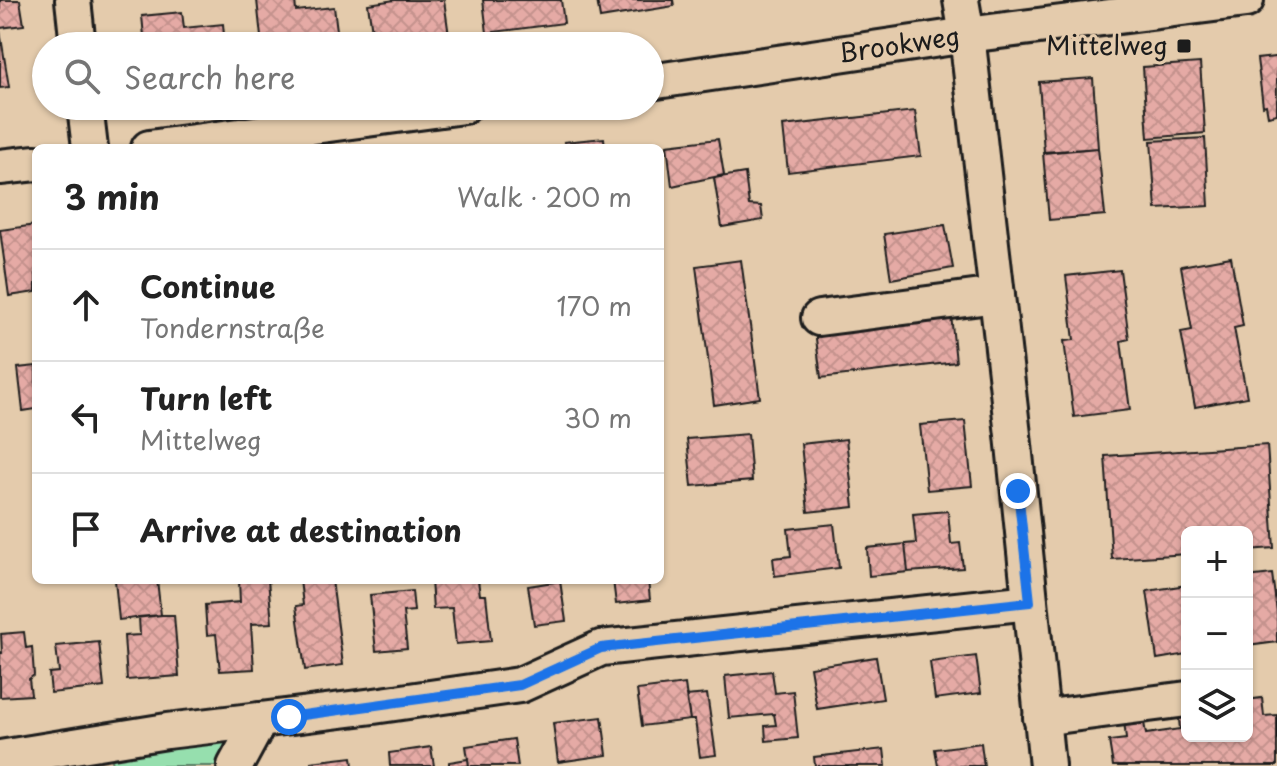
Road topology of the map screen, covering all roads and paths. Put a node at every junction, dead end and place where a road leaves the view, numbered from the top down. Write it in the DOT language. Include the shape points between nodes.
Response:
graph roads {
  1 [pos="73,0"];
  2 [pos="961,0"];
  3 [pos="1246,0"];
  4 [pos="76,32"];
  5 [pos="967,35"];
  6 [pos="664,80"];
  7 [pos="87,120"];
  8 [pos="359,120"];
  9 [pos="90,144"];
  10 [pos="179,144"];
  11 [pos="32,163"];
  12 [pos="0,167"];
  13 [pos="997,295"];
  14 [pos="819,318"];
  15 [pos="1030,602"];
  16 [pos="1181,700"];
  17 [pos="1041,718"];
  18 [pos="260,720"];
  19 [pos="111,753"];
  20 [pos="0,758"];
  21 [pos="235,766"];
  22 [pos="1047,766"];
  1 -- 4 [label="street"];
  2 -- 5 [label="street"];
  3 -- 5 [label="street, Brookweg"];
  5 -- 6 [label="street, Brookweg"];
  5 -- 13 [label="street"];
  7 -- 9 [label="street"];
  8 -- 10 [label="street"];
  11 -- 12 [label="street"];
  13 -- 14 [label="street"];
  13 -- 15 [label="street"];
  15 -- 17 [label="street"];
  15 -- 18 [label="street" via="601,648 520,685"];
  16 -- 17 [label="street"];
  17 -- 22 [label="street"];
  18 -- 19 [label="street" via="167,731"];
  18 -- 21 [label="street"];
  19 -- 20 [label="street"];
}
